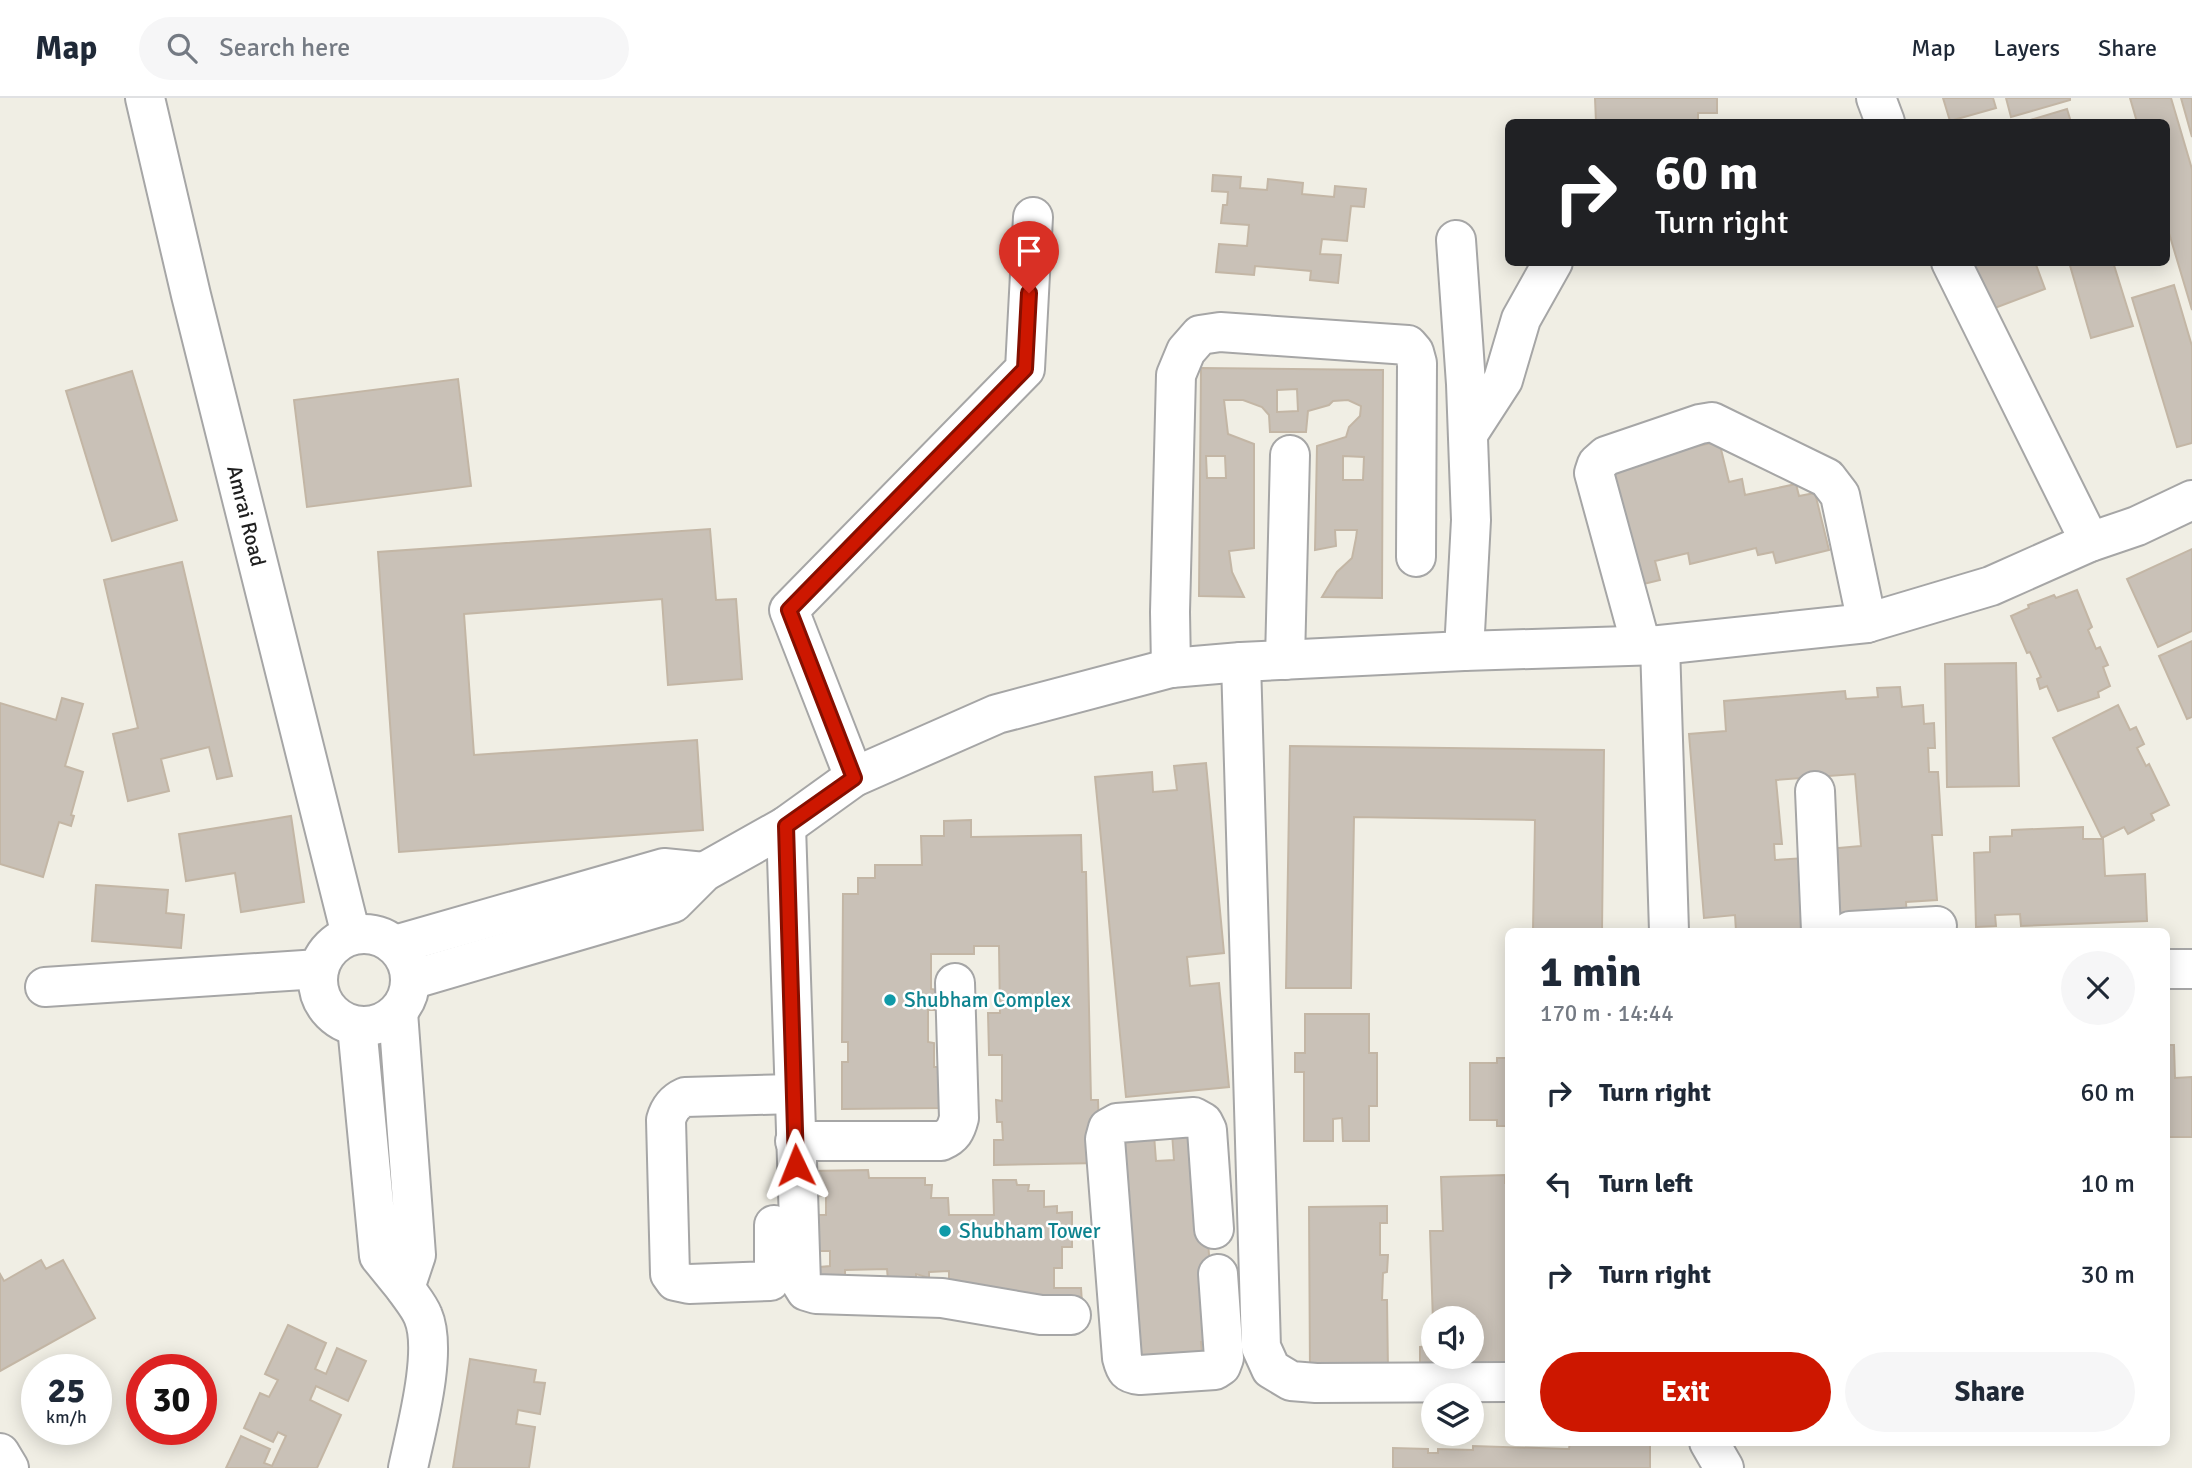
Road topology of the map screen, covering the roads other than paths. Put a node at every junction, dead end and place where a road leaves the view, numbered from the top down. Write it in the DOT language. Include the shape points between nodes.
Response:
graph roads {
  1 [pos="145,98"];
  2 [pos="1876,98"];
  3 [pos="1884,119"];
  4 [pos="1033,217"];
  5 [pos="1456,240"];
  6 [pos="1551,266"];
  7 [pos="1953,266"];
  8 [pos="1468,434"];
  9 [pos="1290,455"];
  10 [pos="2192,500"];
  11 [pos="1416,519"];
  12 [pos="1471,520"];
  13 [pos="2090,541"];
  14 [pos="1416,557"];
  15 [pos="1867,623"];
  16 [pos="1650,645"];
  17 [pos="1464,651"];
  18 [pos="1285,660"];
  19 [pos="1241,662"];
  20 [pos="1171,668"];
  21 [pos="854,778"];
  22 [pos="1815,790"];
  23 [pos="786,826"];
  24 [pos="704,872"];
  25 [pos="1937,926"];
  26 [pos="1669,928"];
  27 [pos="1822,928"];
  28 [pos="1902,928"];
  29 [pos="351,935"];
  30 [pos="395,945"];
  31 [pos="318,969"];
  32 [pos="2170,969"];
  33 [pos="2192,969"];
  34 [pos="955,983"];
  35 [pos="44,987"];
  36 [pos="404,996"];
  37 [pos="356,1026"];
  38 [pos="783,1094"];
  39 [pos="795,1141"];
  40 [pos="1257,1195"];
  41 [pos="1217,1274"];
  42 [pos="405,1288"];
  43 [pos="1071,1315"];
  44 [pos="1261,1347"];
  45 [pos="1223,1348"];
  46 [pos="1505,1382"];
  47 [pos="1711,1446"];
  48 [pos="0,1453"];
  49 [pos="9,1468"];
  50 [pos="408,1468"];
  51 [pos="1724,1468"];
  1 -- 29 [label="street, Amrai Road"];
  2 -- 3 [label="street"];
  4 -- 21 [label="street" via="1025,369 789,610"];
  5 -- 8 [label="street"];
  6 -- 8 [label="street" via="1521,318 1503,380"];
  7 -- 13 [label="street"];
  8 -- 12 [label="street"];
  9 -- 18 [label="street"];
  10 -- 13 [label="street" via="2137,526"];
  11 -- 12 [label="street"];
  11 -- 14 [label="street"];
  11 -- 20 [label="street" via="1417,363 1408,345 1220,332 1200,335 1185,351 1176,376"];
  12 -- 17 [label="street"];
  13 -- 15 [label="street" via="1992,586"];
  15 -- 16 [label="street"];
  15 -- 16 [label="street" via="1849,529 1835,485 1712,422 1606,456 1594,473"];
  16 -- 17 [label="street"];
  16 -- 26 [label="street"];
  17 -- 18 [label="street"];
  18 -- 19 [label="street"];
  19 -- 20 [label="street"];
  19 -- 40 [label="street"];
  20 -- 21 [label="street" via="996,714"];
  21 -- 23 [label="street"];
  22 -- 27 [label="street"];
  23 -- 24 [label="street"];
  23 -- 38 [label="street"];
  24 -- 30 [label="street" via="664,868"];
  24 -- 36 [label="street" via="673,903"];
  25 -- 28 [label="street"];
  29 -- 30 [label="street" via="367,933"];
  29 -- 31 [label="street" via="336,942"];
  30 -- 36 [label="street" via="405,956"];
  31 -- 35 [label="street"];
  31 -- 37 [label="street" via="322,1001 331,1014"];
  32 -- 33 [label="street"];
  34 -- 39 [label="street" via="959,1118 951,1137 941,1141"];
  36 -- 37 [label="street" via="387,1021"];
  36 -- 42 [label="street" via="416,1255"];
  37 -- 42 [label="street" via="379,1256"];
  38 -- 38 [label="street" via="685,1097 669,1110 670,1274 675,1281 702,1284 773,1279"];
  38 -- 39 [label="street"];
  39 -- 43 [label="street" via="801,1283 806,1291 942,1298 1041,1315"];
  40 -- 44 [label="street"];
  40 -- 45 [label="street" via="1213,1213 1203,1122 1194,1118 1130,1122 1108,1128 1105,1139 1125,1370 1140,1375 1215,1370 1224,1358"];
  41 -- 45 [label="street"];
  42 -- 50 [label="street" via="424,1317 428,1343"];
  44 -- 45 [label="street"];
  44 -- 46 [label="street" via="1271,1369 1291,1381"];
  47 -- 51 [label="street"];
  48 -- 49 [label="street"];
}
